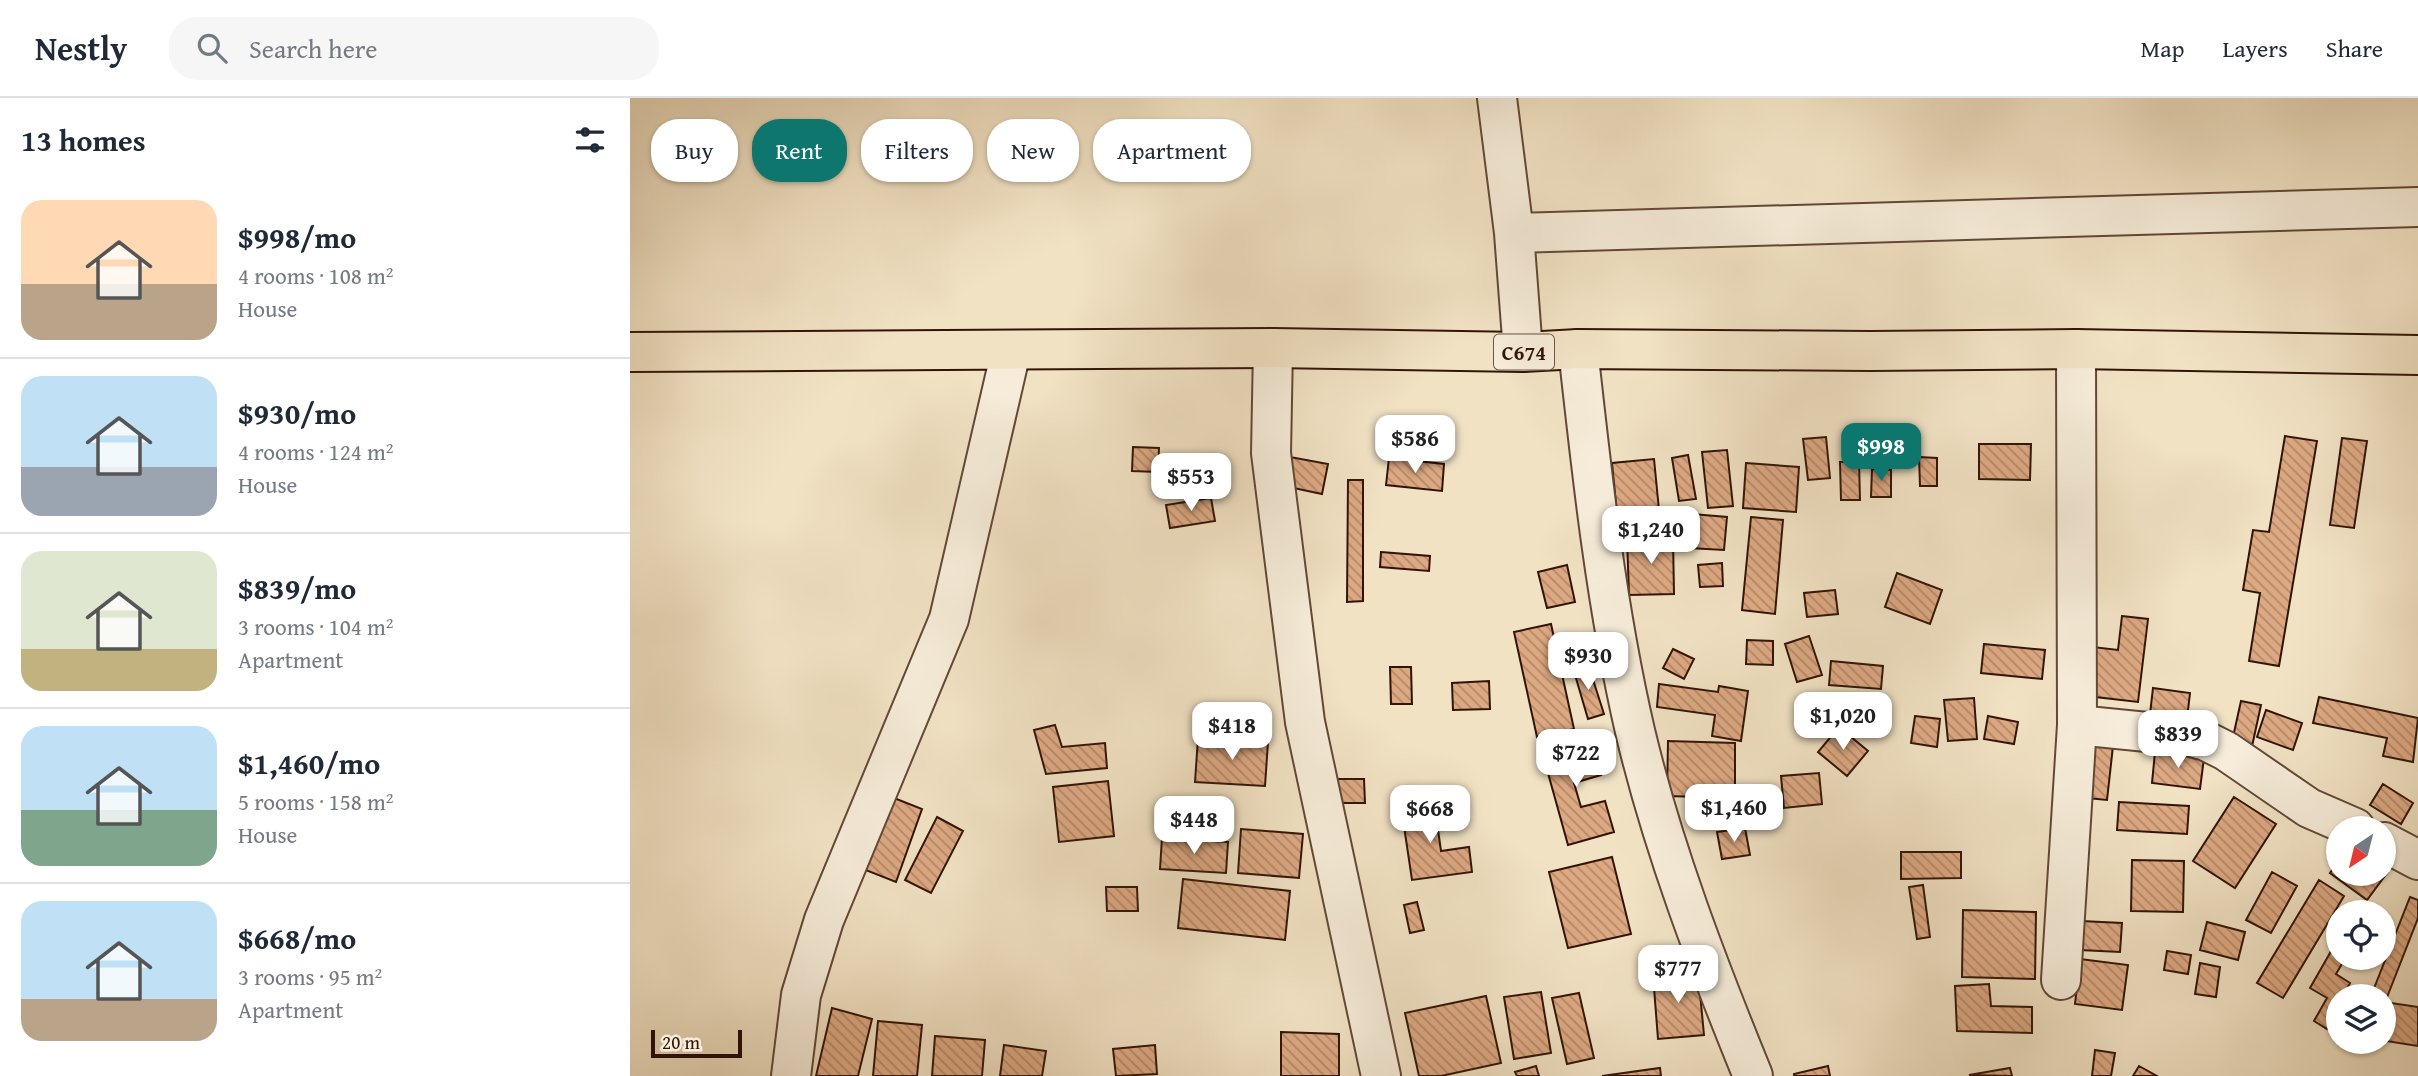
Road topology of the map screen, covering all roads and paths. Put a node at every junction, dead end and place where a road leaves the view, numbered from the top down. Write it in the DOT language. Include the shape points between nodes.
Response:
graph roads {
  1 [pos="1497,98"];
  2 [pos="2418,207"];
  3 [pos="1514,233"];
  4 [pos="1273,348"];
  5 [pos="1578,349"];
  6 [pos="2076,349"];
  7 [pos="1011,351"];
  8 [pos="630,352"];
  9 [pos="1523,352"];
  10 [pos="2418,355"];
  11 [pos="2077,725"];
  12 [pos="2327,816"];
  13 [pos="2061,980"];
  14 [pos="791,1076"];
  15 [pos="1381,1076"];
  16 [pos="1753,1076"];
  1 -- 3 [label="street"];
  2 -- 3 [label="street"];
  3 -- 9 [label="street"];
  4 -- 7 [label="main road, C674"];
  4 -- 9 [label="main road, C674"];
  4 -- 15 [label="street" via="1271,453 1305,722"];
  5 -- 6 [label="main road, C674"];
  5 -- 9 [label="main road, C674"];
  5 -- 16 [label="street" via="1607,579 1635,730 1697,936"];
  6 -- 10 [label="main road, C674"];
  6 -- 11 [label="street"];
  7 -- 8 [label="main road, C674"];
  7 -- 14 [label="street" via="949,619 824,920 801,995"];
  11 -- 12 [label="street" via="2206,741"];
  11 -- 13 [label="street"];
}
